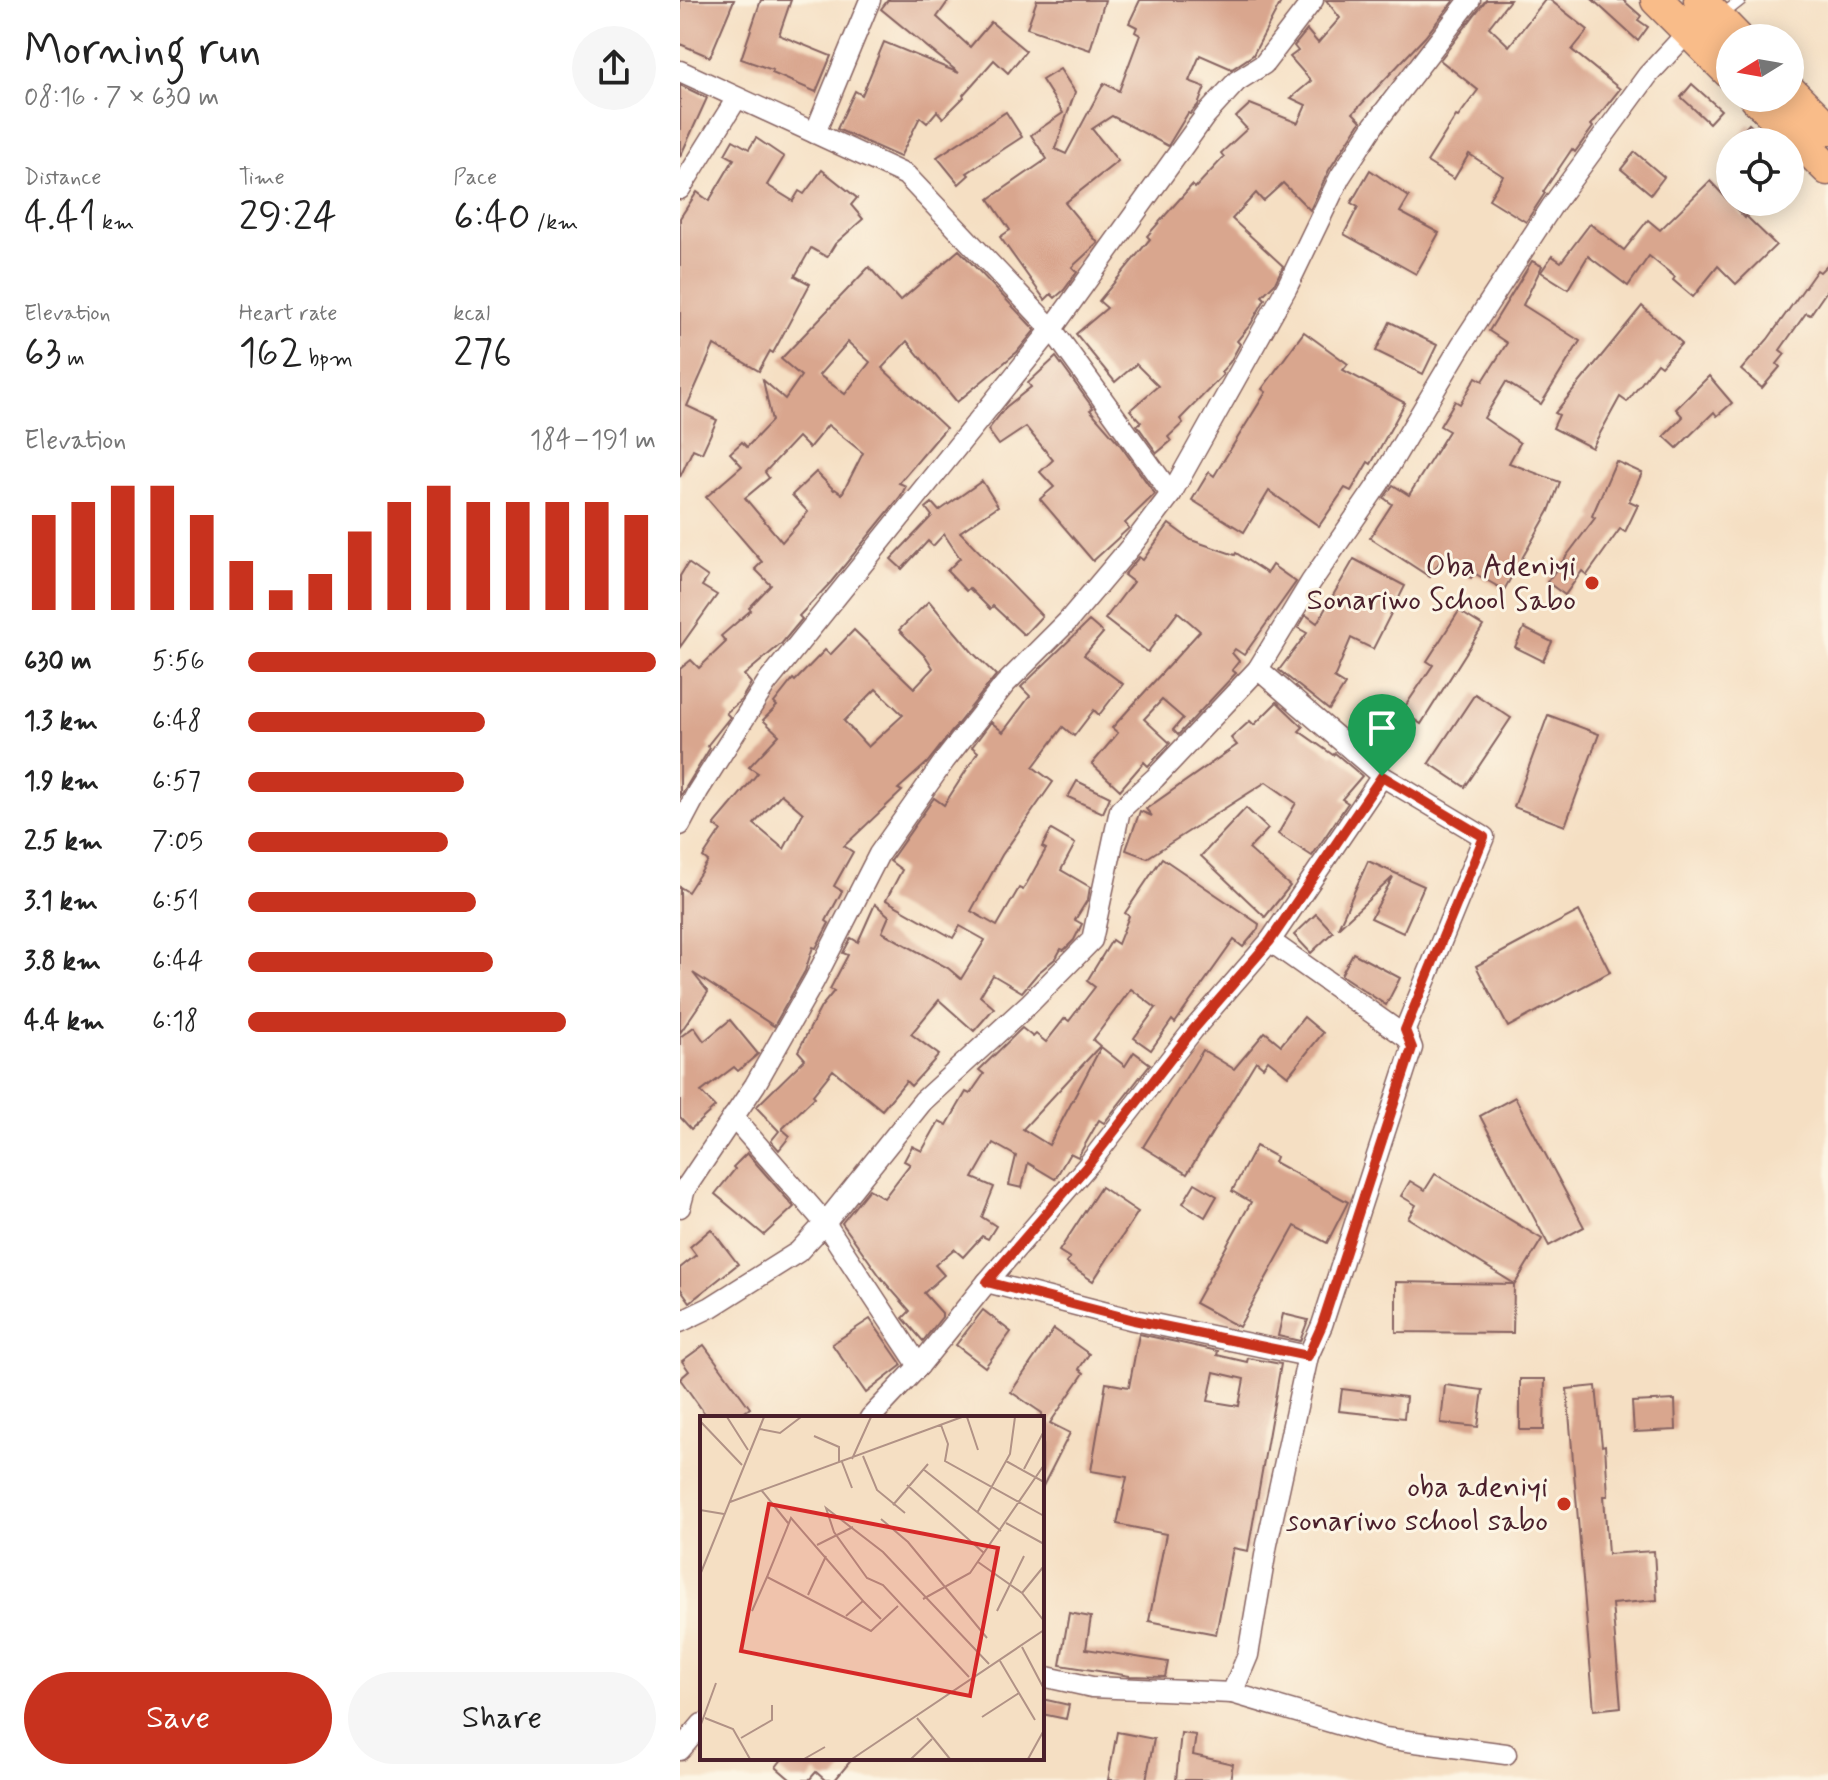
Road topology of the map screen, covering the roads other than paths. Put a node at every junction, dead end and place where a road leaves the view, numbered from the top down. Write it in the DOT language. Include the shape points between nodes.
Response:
graph roads {
  1 [pos="870,0"];
  2 [pos="1313,0"];
  3 [pos="1470,0"];
  4 [pos="1657,0"];
  5 [pos="1688,32"];
  6 [pos="1716,59"];
  7 [pos="680,71"];
  8 [pos="737,98"];
  9 [pos="1804,105"];
  10 [pos="1770,112"];
  11 [pos="1828,129"];
  12 [pos="815,133"];
  13 [pos="1828,169"];
  14 [pos="680,189"];
  15 [pos="1052,329"];
  16 [pos="1171,494"];
  17 [pos="1258,669"];
  18 [pos="1382,776"];
  19 [pos="680,825"];
  20 [pos="1270,941"];
  21 [pos="1409,1039"];
  22 [pos="733,1117"];
  23 [pos="680,1207"];
  24 [pos="825,1223"];
  25 [pos="987,1282"];
  26 [pos="680,1322"];
  27 [pos="1308,1356"];
  28 [pos="919,1366"];
  29 [pos="872,1416"];
  30 [pos="1044,1676"];
  31 [pos="1232,1693"];
  32 [pos="700,1726"];
  33 [pos="680,1750"];
  34 [pos="1506,1754"];
  1 -- 12 [label="street"];
  2 -- 15 [label="street" via="1264,64 1237,81 1205,116"];
  3 -- 16 [label="street" via="1340,177 1287,287"];
  4 -- 5 [label="highway"];
  5 -- 6 [label="highway"];
  5 -- 17 [label="street" via="1648,75 1552,206"];
  7 -- 8 [label="street"];
  8 -- 12 [label="street"];
  8 -- 14 [label="street"];
  9 -- 11 [label="highway"];
  10 -- 13 [label="highway"];
  12 -- 15 [label="street" via="906,175"];
  15 -- 16 [label="street"];
  15 -- 19 [label="street" via="766,684"];
  16 -- 22 [label="street" via="1067,622 1005,684 879,854 814,981"];
  17 -- 18 [label="street"];
  17 -- 24 [label="street" via="1120,810 1092,940 923,1101"];
  18 -- 20 [label="street"];
  18 -- 21 [label="street" via="1484,837 1405,1030"];
  20 -- 21 [label="street"];
  20 -- 25 [label="street"];
  21 -- 27 [label="street" via="1412,1048"];
  22 -- 23 [label="street" via="685,1189"];
  22 -- 24 [label="street"];
  24 -- 26 [label="street" via="798,1252"];
  24 -- 28 [label="street"];
  25 -- 27 [label="street" via="1134,1320"];
  25 -- 28 [label="street"];
  27 -- 31 [label="street" via="1248,1655"];
  28 -- 29 [label="street"];
  30 -- 31 [label="street" via="1092,1687"];
  31 -- 34 [label="street" via="1385,1738"];
  32 -- 33 [label="street"];
}
